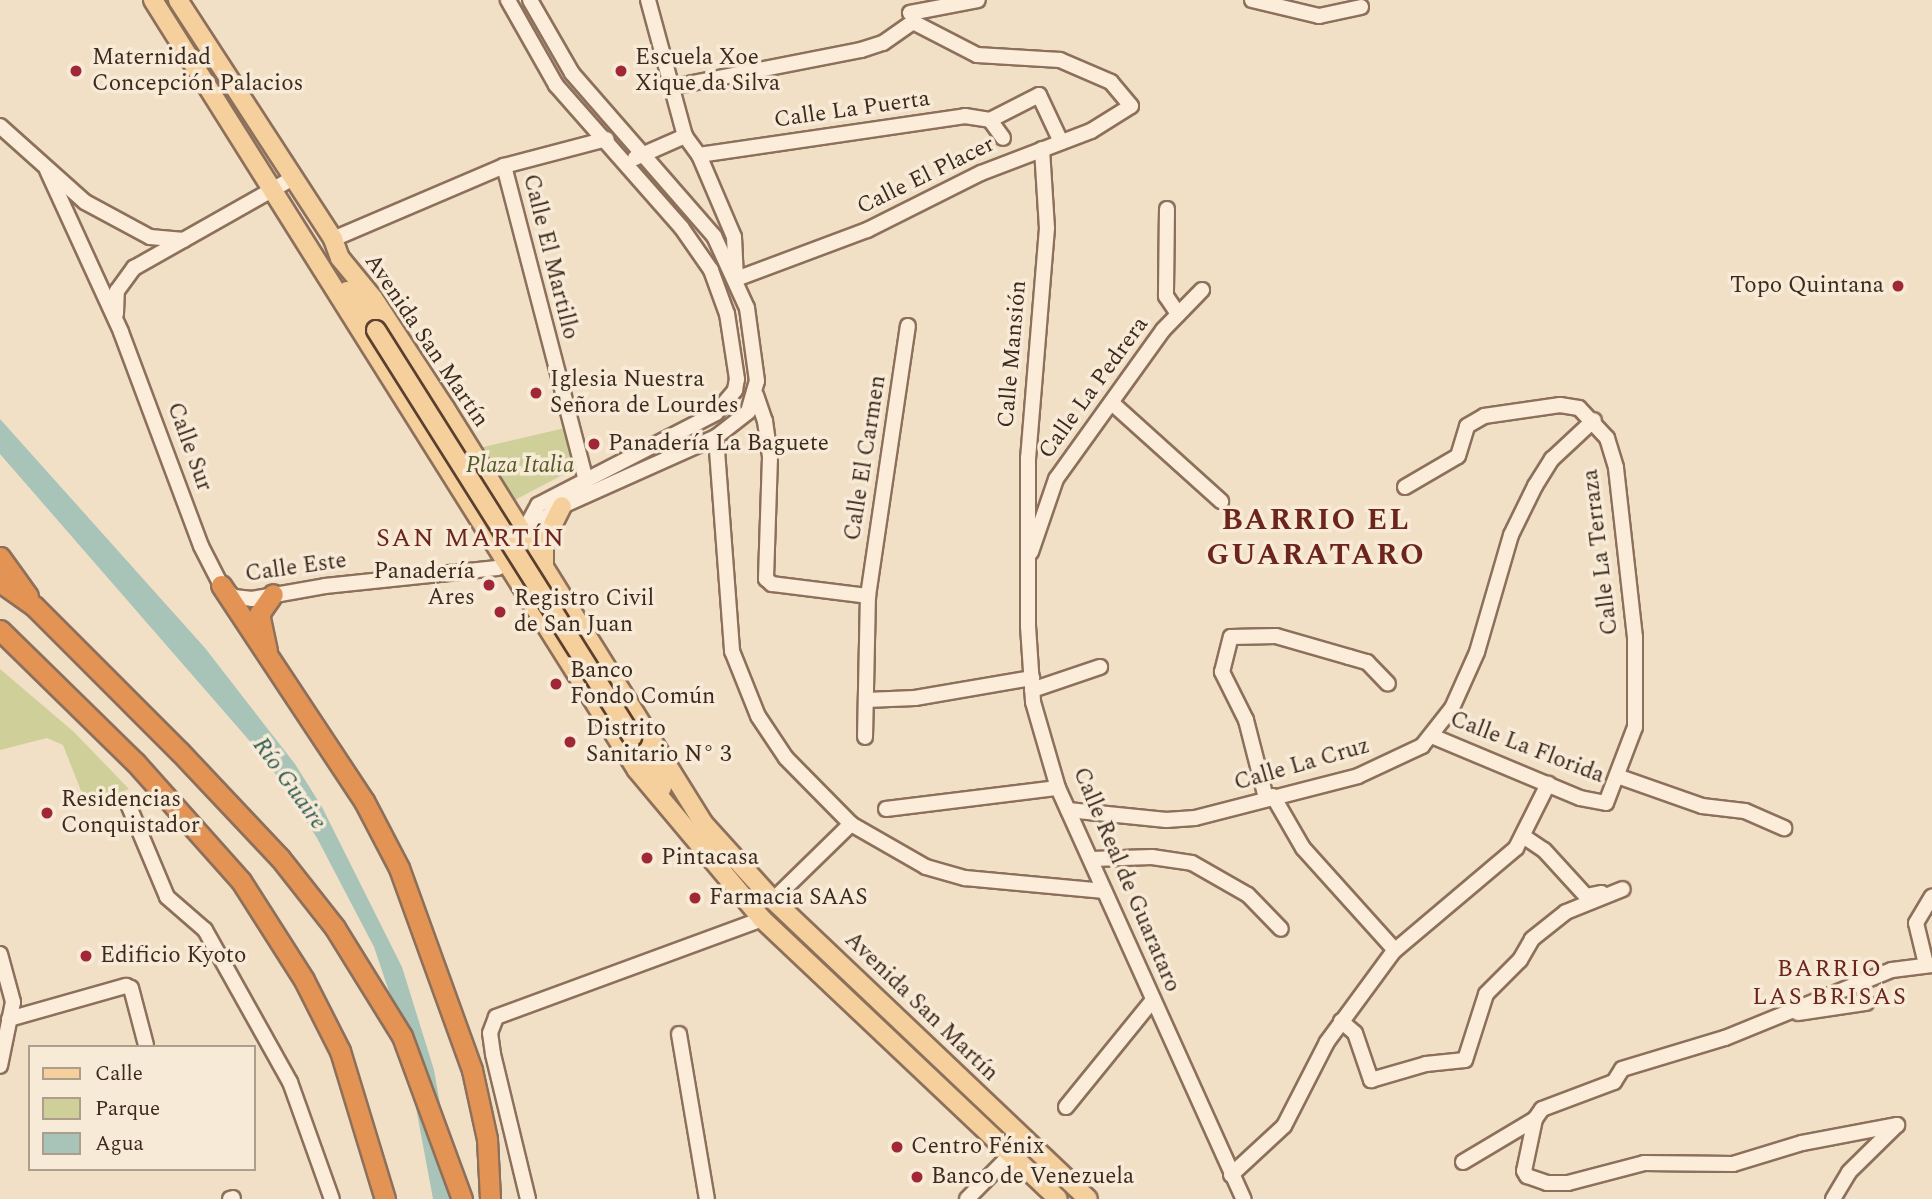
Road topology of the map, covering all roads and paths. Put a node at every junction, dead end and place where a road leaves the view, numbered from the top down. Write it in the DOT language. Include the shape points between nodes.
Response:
graph roads {
  1 [pos="153,0"];
  2 [pos="178,0"];
  3 [pos="508,0"];
  4 [pos="530,0"];
  5 [pos="648,0"];
  6 [pos="978,0"];
  7 [pos="1252,0"];
  8 [pos="1361,7"];
  9 [pos="910,11"];
  10 [pos="672,87"];
  11 [pos="990,120"];
  12 [pos="0,126"];
  13 [pos="622,135"];
  14 [pos="685,136"];
  15 [pos="1003,138"];
  16 [pos="602,141"];
  17 [pos="1061,142"];
  18 [pos="1042,149"];
  19 [pos="699,155"];
  20 [pos="642,156"];
  21 [pos="622,162"];
  22 [pos="504,166"];
  23 [pos="47,170"];
  24 [pos="291,179"];
  25 [pos="274,189"];
  26 [pos="1167,209"];
  27 [pos="333,239"];
  28 [pos="185,240"];
  29 [pos="316,255"];
  30 [pos="340,258"];
  31 [pos="736,279"];
  32 [pos="1202,290"];
  33 [pos="365,312"];
  34 [pos="1178,314"];
  35 [pos="116,323"];
  36 [pos="908,326"];
  37 [pos="756,395"];
  38 [pos="1112,402"];
  39 [pos="1594,420"];
  40 [pos="716,437"];
  41 [pos="586,480"];
  42 [pos="1405,487"];
  43 [pos="1221,501"];
  44 [pos="562,506"];
  45 [pos="522,533"];
  46 [pos="0,557"];
  47 [pos="506,564"];
  48 [pos="1027,564"];
  49 [pos="544,568"];
  50 [pos="0,582"];
  51 [pos="221,585"];
  52 [pos="273,594"];
  53 [pos="868,596"];
  54 [pos="34,606"];
  55 [pos="0,630"];
  56 [pos="0,649"];
  57 [pos="271,662"];
  58 [pos="1100,667"];
  59 [pos="1032,684"];
  60 [pos="1388,684"];
  61 [pos="866,699"];
  62 [pos="79,710"];
  63 [pos="1432,736"];
  64 [pos="865,737"];
  65 [pos="645,758"];
  66 [pos="1617,776"];
  67 [pos="1548,784"];
  68 [pos="1058,788"];
  69 [pos="1270,797"];
  70 [pos="1606,803"];
  71 [pos="128,804"];
  72 [pos="886,809"];
  73 [pos="1068,810"];
  74 [pos="696,813"];
  75 [pos="851,824"];
  76 [pos="1784,828"];
  77 [pos="1523,836"];
  78 [pos="695,844"];
  79 [pos="1091,859"];
  80 [pos="1104,891"];
  81 [pos="1932,896"];
  82 [pos="773,900"];
  83 [pos="762,919"];
  84 [pos="1282,929"];
  85 [pos="1395,950"];
  86 [pos="0,954"];
  87 [pos="1929,965"];
  88 [pos="1153,1000"];
  89 [pos="1866,1003"];
  90 [pos="1783,1015"];
  91 [pos="9,1019"];
  92 [pos="1341,1021"];
  93 [pos="679,1034"];
  94 [pos="146,1045"];
  95 [pos="0,1066"];
  96 [pos="1066,1107"];
  97 [pos="1535,1119"];
  98 [pos="1025,1140"];
  99 [pos="1011,1156"];
  100 [pos="1464,1162"];
  101 [pos="1231,1175"];
  102 [pos="332,1199"];
  103 [pos="384,1199"];
  104 [pos="462,1199"];
  105 [pos="490,1199"];
  106 [pos="528,1199"];
  107 [pos="707,1199"];
  108 [pos="967,1199"];
  109 [pos="1058,1199"];
  110 [pos="1088,1199"];
  111 [pos="1244,1199"];
  112 [pos="1833,1199"];
  1 -- 25 [label="main road, Avenida San Martín"];
  2 -- 24 [label="main road, Avenida San Martín"];
  3 -- 16 [label="street" via="535,55"];
  4 -- 13 [label="street" via="552,45"];
  5 -- 10 [label="street"];
  6 -- 9 [label="street"];
  7 -- 8 [label="street" via="1319,16"];
  9 -- 10 [label="street" via="883,43"];
  9 -- 17 [label="street, Calle El Placer" via="977,55 1060,61 1111,82 1131,106 1091,131"];
  10 -- 14 [label="street"];
  11 -- 15 [label="street"];
  11 -- 17 [label="street" via="1040,95"];
  11 -- 19 [label="street, Calle La Puerta" via="965,116"];
  12 -- 23 [label="street, Calle Sur"];
  13 -- 16 [label="street"];
  13 -- 20 [label="street"];
  14 -- 19 [label="street"];
  14 -- 20 [label="street"];
  16 -- 21 [label="street"];
  16 -- 22 [label="street"];
  17 -- 18 [label="street, Calle El Placer"];
  18 -- 31 [label="street, Calle El Placer" via="981,173 867,230"];
  18 -- 48 [label="street, Calle Mansión" via="1047,228 1030,408"];
  19 -- 31 [label="street" via="734,237"];
  20 -- 21 [label="street"];
  20 -- 31 [label="street" via="714,236"];
  21 -- 41 [label="street" via="681,227 711,270 727,314 737,379 735,390 716,413"];
  22 -- 27 [label="street"];
  22 -- 41 [label="street, Calle El Martillo"];
  23 -- 28 [label="street, Calle Sur" via="85,202 127,227 163,241"];
  23 -- 35 [label="street, Calle Sur"];
  24 -- 25 [label="street, Calle Sur"];
  24 -- 27 [label="main road, Avenida San Martín"];
  25 -- 28 [label="street, Calle Sur"];
  25 -- 29 [label="main road, Avenida San Martín"];
  26 -- 34 [label="street" via="1166,296"];
  27 -- 30 [label="main road, Avenida San Martín"];
  28 -- 35 [label="street, Calle Sur" via="128,273 117,291"];
  29 -- 33 [label="main road"];
  29 -- 47 [label="main road, Avenida San Martín"];
  30 -- 33 [label="main road"];
  30 -- 45 [label="main road, Avenida San Martín" via="387,319"];
  31 -- 37 [label="street" via="754,343"];
  32 -- 34 [label="street, Calle La Pedrera"];
  33 -- 65 [label="main road, bridge"];
  34 -- 38 [label="street, Calle La Pedrera"];
  35 -- 51 [label="street, Calle Sur" via="201,545"];
  36 -- 53 [label="street, Calle El Carmen"];
  37 -- 40 [label="street" via="748,412"];
  37 -- 53 [label="street" via="770,457 766,579 772,584"];
  38 -- 43 [label="street"];
  38 -- 48 [label="street, Calle La Pedrera" via="1056,479"];
  39 -- 42 [label="street" via="1571,406 1497,412 1467,426 1458,456"];
  39 -- 63 [label="street, Calle La Cruz" via="1552,458 1525,505 1511,535 1477,652 1452,708"];
  39 -- 66 [label="street, Calle La Terraza" via="1607,438 1616,468 1635,636 1635,727"];
  40 -- 44 [label="street"];
  40 -- 75 [label="street" via="732,651 772,738 812,787"];
  41 -- 45 [label="street" via="538,505"];
  44 -- 45 [label="street"];
  44 -- 49 [label="main road" via="544,542"];
  45 -- 47 [label="street"];
  45 -- 49 [label="main road, Avenida San Martín"];
  46 -- 54 [label="highway"];
  47 -- 52 [label="street, Calle Este" via="477,573"];
  47 -- 78 [label="main road, Avenida San Martín" via="636,770"];
  48 -- 59 [label="street, Calle Real de Guarataro"];
  49 -- 74 [label="main road, Avenida San Martín"];
  50 -- 54 [label="highway"];
  51 -- 52 [label="street, Calle Este" via="242,600"];
  51 -- 57 [label="highway"];
  52 -- 57 [label="highway" via="259,614"];
  53 -- 61 [label="street, Calle El Carmen"];
  54 -- 104 [label="highway" via="252,828 335,928 402,1036"];
  55 -- 62 [label="highway"];
  56 -- 62 [label="highway"];
  57 -- 105 [label="highway" via="389,844 453,1011 481,1104"];
  58 -- 59 [label="street"];
  59 -- 61 [label="street"];
  59 -- 68 [label="street, Calle Real de Guarataro"];
  60 -- 69 [label="street" via="1367,662 1276,636 1231,637 1222,672 1246,720"];
  61 -- 64 [label="street, Calle El Carmen"];
  62 -- 103 [label="highway" via="135,762 232,871 304,980 353,1087"];
  63 -- 67 [label="street, Calle La Florida"];
  63 -- 69 [label="street, Calle La Cruz" via="1409,754 1375,770"];
  65 -- 74 [label="main road"];
  65 -- 78 [label="main road"];
  66 -- 70 [label="street, Calle La Terraza"];
  66 -- 76 [label="street" via="1702,806 1745,811"];
  67 -- 70 [label="street, Calle La Florida"];
  67 -- 77 [label="street"];
  68 -- 72 [label="street"];
  68 -- 73 [label="street, Calle Real de Guarataro"];
  69 -- 73 [label="street, Calle La Cruz" via="1183,820"];
  69 -- 85 [label="street" via="1303,848"];
  71 -- 102 [label="street" via="167,897 205,930 290,1082"];
  73 -- 79 [label="street, Calle Real de Guarataro"];
  74 -- 82 [label="main road, Avenida San Martín"];
  75 -- 80 [label="street" via="947,875"];
  75 -- 82 [label="street"];
  77 -- 85 [label="street" via="1496,868"];
  77 -- 92 [label="street" via="1544,850 1586,896 1618,890 1566,912 1532,939 1520,960 1486,994 1465,1060 1426,1064 1371,1080 1354,1033"];
  78 -- 83 [label="main road, Avenida San Martín"];
  79 -- 80 [label="street, Calle Real de Guarataro"];
  79 -- 84 [label="street" via="1152,857 1192,863 1248,895"];
  80 -- 88 [label="street, Calle Real de Guarataro"];
  81 -- 87 [label="street" via="1916,923"];
  82 -- 98 [label="main road, Avenida San Martín"];
  83 -- 99 [label="main road, Avenida San Martín"];
  83 -- 106 [label="street" via="496,1017 490,1025 493,1054"];
  85 -- 92 [label="street"];
  86 -- 91 [label="street" via="12,989"];
  87 -- 90 [label="street" via="1892,970"];
  88 -- 96 [label="street"];
  88 -- 101 [label="street, Calle Real de Guarataro"];
  89 -- 90 [label="street"];
  90 -- 97 [label="street" via="1707,1045 1622,1069 1614,1082 1542,1108"];
  91 -- 94 [label="street" via="126,986 131,988"];
  91 -- 95 [label="street"];
  92 -- 101 [label="street" via="1284,1126"];
  93 -- 107 [label="street"];
  97 -- 100 [label="street"];
  97 -- 112 [label="street" via="1524,1171 1547,1183 1568,1183 1644,1163 1733,1164 1838,1135 1897,1125 1849,1172"];
  98 -- 99 [label="street"];
  98 -- 110 [label="main road, Avenida San Martín"];
  99 -- 108 [label="street"];
  99 -- 109 [label="main road, Avenida San Martín"];
  101 -- 111 [label="street, Calle Real de Guarataro"];
}
